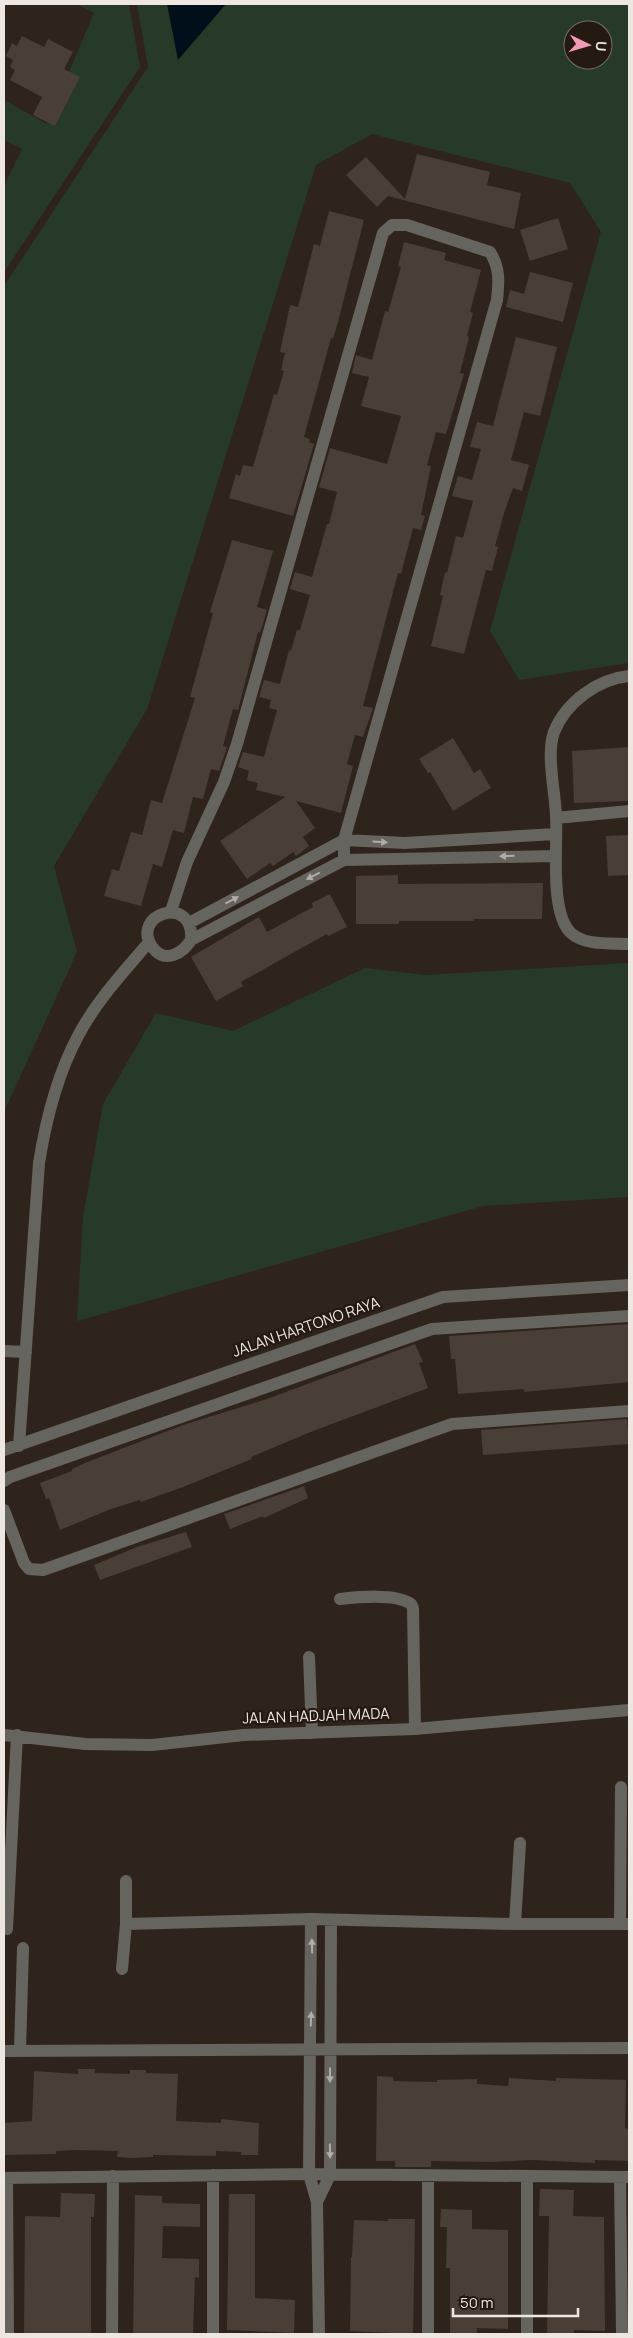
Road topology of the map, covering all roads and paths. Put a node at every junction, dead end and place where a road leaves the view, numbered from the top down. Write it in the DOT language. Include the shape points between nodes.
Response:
graph roads {
  1 [pos="629,676"];
  2 [pos="629,811"];
  3 [pos="556,818"];
  4 [pos="556,834"];
  5 [pos="344,840"];
  6 [pos="555,856"];
  7 [pos="344,860"];
  8 [pos="171,912"];
  9 [pos="189,923"];
  10 [pos="191,940"];
  11 [pos="149,942"];
  12 [pos="629,944"];
  13 [pos="629,1285"];
  14 [pos="629,1316"];
  15 [pos="4,1351"];
  16 [pos="26,1352"];
  17 [pos="629,1412"];
  18 [pos="19,1446"];
  19 [pos="4,1450"];
  20 [pos="4,1481"];
  21 [pos="4,1510"];
  22 [pos="340,1599"];
  23 [pos="309,1657"];
  24 [pos="629,1710"];
  25 [pos="416,1729"];
  26 [pos="312,1733"];
  27 [pos="4,1735"];
  28 [pos="17,1736"];
  29 [pos="622,1787"];
  30 [pos="520,1843"];
  31 [pos="126,1880"];
  32 [pos="6,1881"];
  33 [pos="312,1919"];
  34 [pos="331,1920"];
  35 [pos="625,1923"];
  36 [pos="126,1924"];
  37 [pos="515,1924"];
  38 [pos="7,1929"];
  39 [pos="23,1948"];
  40 [pos="122,1969"];
  41 [pos="629,2048"];
  42 [pos="310,2050"];
  43 [pos="330,2050"];
  44 [pos="4,2051"];
  45 [pos="20,2051"];
  46 [pos="309,2174"];
  47 [pos="330,2175"];
  48 [pos="113,2176"];
  49 [pos="213,2176"];
  50 [pos="428,2176"];
  51 [pos="527,2177"];
  52 [pos="625,2177"];
  53 [pos="5,2178"];
  54 [pos="317,2202"];
  55 [pos="8,2334"];
  56 [pos="112,2334"];
  57 [pos="213,2334"];
  58 [pos="319,2334"];
  59 [pos="428,2334"];
  60 [pos="527,2334"];
  61 [pos="622,2334"];
  1 -- 3 [label="street" via="609,679 588,691 576,701 555,730 551,758"];
  2 -- 3 [label="street"];
  3 -- 4 [label="street"];
  5 -- 4 [label="street, one-way" via="405,844"];
  4 -- 6 [label="street"];
  5 -- 7 [label="street"];
  5 -- 8 [label="street" via="500,278 498,264 490,252 407,225 392,225 383,233 237,744"];
  9 -- 5 [label="street, one-way"];
  6 -- 7 [label="street, one-way"];
  6 -- 12 [label="street" via="556,883 565,926 585,941"];
  7 -- 10 [label="street, one-way"];
  8 -- 9 [label="street" via="182,915"];
  8 -- 11 [label="street" via="160,914 152,921 148,931"];
  9 -- 10 [label="street"];
  10 -- 11 [label="street" via="176,955 165,956"];
  11 -- 16 [label="street" via="78,1034 45,1126 39,1163"];
  13 -- 18 [label="street, JALAN HARTONO RAYA" via="443,1298"];
  14 -- 20 [label="street" via="432,1329"];
  15 -- 16 [label="street"];
  16 -- 18 [label="street"];
  17 -- 21 [label="street" via="452,1424 43,1570 29,1569 24,1563"];
  18 -- 19 [label="street, JALAN HARTONO RAYA"];
  22 -- 25 [label="street" via="366,1596 403,1600 411,1604"];
  23 -- 26 [label="street"];
  24 -- 25 [label="street, JALAN HADJAH MADA"];
  25 -- 26 [label="street, JALAN HADJAH MADA"];
  26 -- 28 [label="street, JALAN HADJAH MADA" via="244,1735 120,1746"];
  27 -- 28 [label="street, JALAN HADJAH MADA"];
  28 -- 32 [label="street"];
  29 -- 35 [label="street"];
  30 -- 37 [label="street"];
  31 -- 36 [label="street"];
  32 -- 38 [label="street"];
  33 -- 34 [label="street"];
  33 -- 36 [label="street"];
  42 -- 33 [label="street, one-way"];
  34 -- 37 [label="street"];
  34 -- 43 [label="street"];
  35 -- 37 [label="street"];
  36 -- 40 [label="street"];
  39 -- 45 [label="street"];
  41 -- 43 [label="street"];
  42 -- 43 [label="street"];
  42 -- 45 [label="street"];
  42 -- 46 [label="street"];
  43 -- 47 [label="street, one-way"];
  44 -- 45 [label="street"];
  46 -- 47 [label="street"];
  46 -- 49 [label="street"];
  46 -- 54 [label="street"];
  47 -- 50 [label="street"];
  47 -- 54 [label="street"];
  48 -- 49 [label="street"];
  48 -- 53 [label="street"];
  48 -- 56 [label="street"];
  49 -- 57 [label="street"];
  50 -- 51 [label="street"];
  50 -- 59 [label="street"];
  51 -- 52 [label="street"];
  51 -- 60 [label="street"];
  52 -- 61 [label="street"];
  53 -- 55 [label="street"];
  54 -- 58 [label="street"];
}
